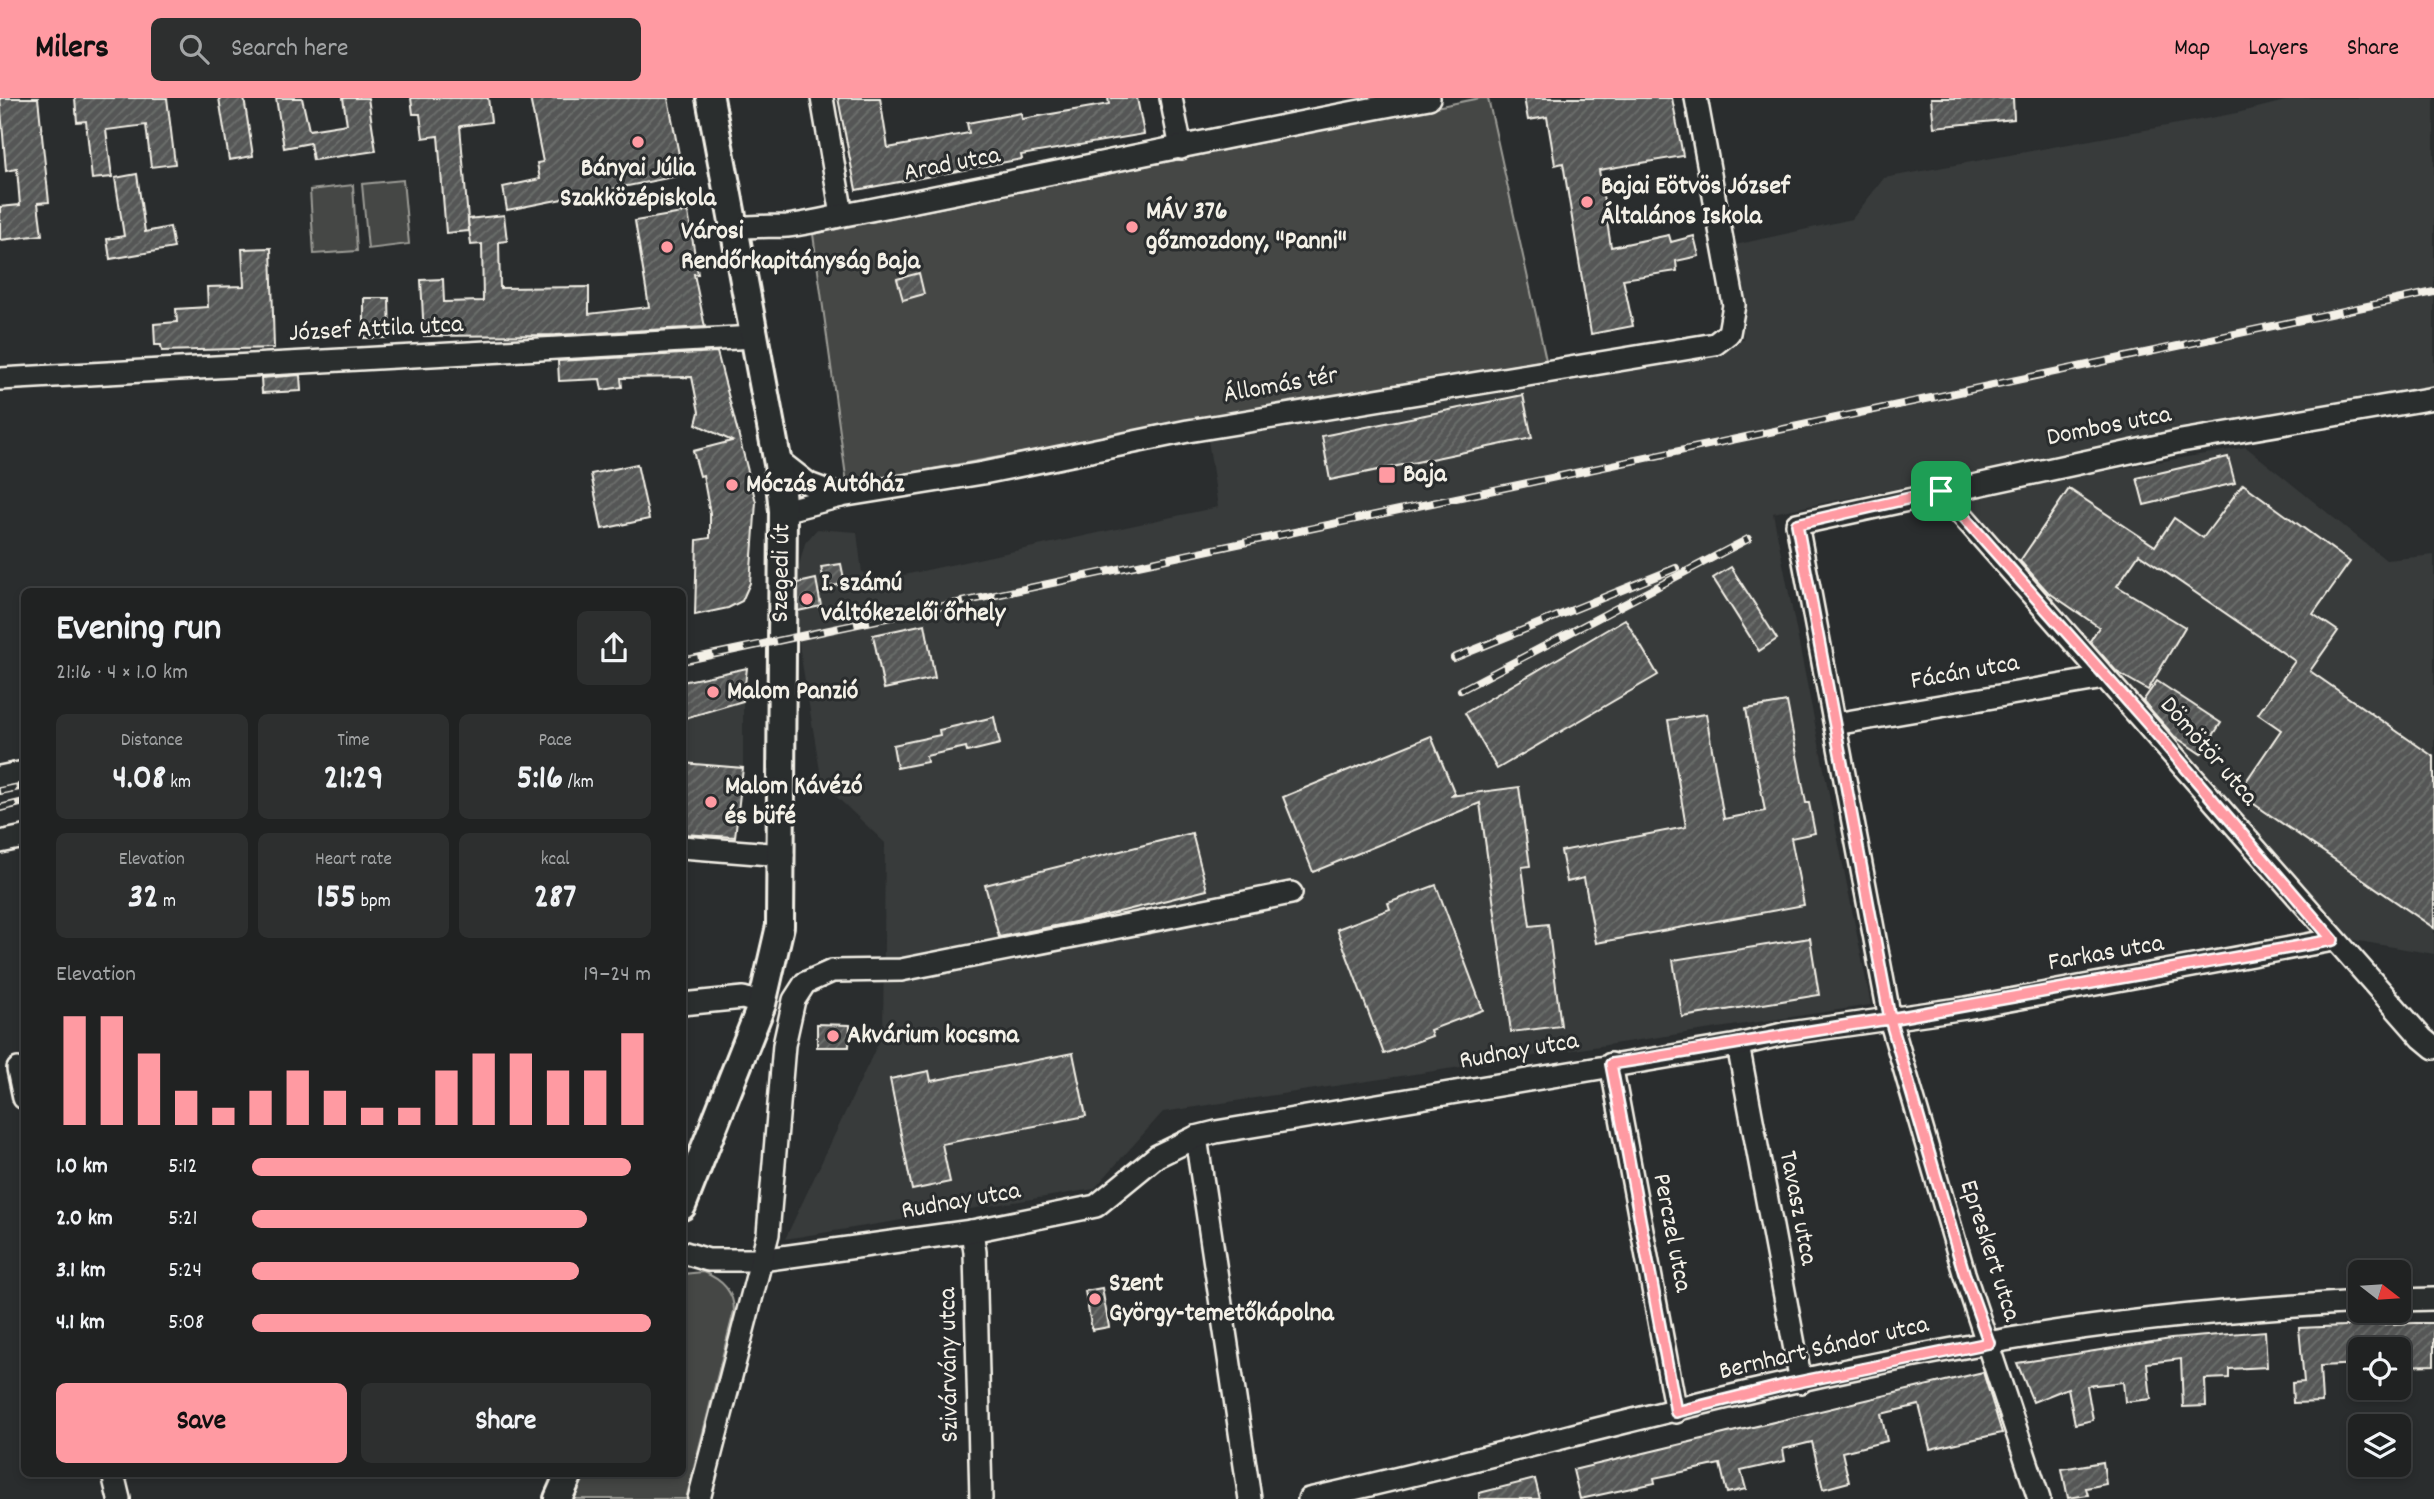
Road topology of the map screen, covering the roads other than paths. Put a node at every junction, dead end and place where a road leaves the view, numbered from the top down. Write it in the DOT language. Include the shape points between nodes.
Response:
graph roads {
  1 [pos="710,98"];
  2 [pos="822,98"];
  3 [pos="1171,98"];
  4 [pos="1429,98"];
  5 [pos="1696,98"];
  6 [pos="1321,107"];
  7 [pos="1181,148"];
  8 [pos="842,215"];
  9 [pos="734,229"];
  10 [pos="754,337"];
  11 [pos="0,379"];
  12 [pos="2434,398"];
  13 [pos="777,458"];
  14 [pos="1941,491"];
  15 [pos="841,496"];
  16 [pos="783,511"];
  17 [pos="2104,678"];
  18 [pos="1835,724"];
  19 [pos="21,773"];
  20 [pos="0,777"];
  21 [pos="21,838"];
  22 [pos="0,842"];
  23 [pos="686,847"];
  24 [pos="783,855"];
  25 [pos="1291,893"];
  26 [pos="2333,940"];
  27 [pos="686,1004"];
  28 [pos="762,1004"];
  29 [pos="1890,1019"];
  30 [pos="1738,1045"];
  31 [pos="2434,1048"];
  32 [pos="1611,1064"];
  33 [pos="14,1069"];
  34 [pos="21,1089"];
  35 [pos="1196,1137"];
  36 [pos="686,1196"];
  37 [pos="972,1231"];
  38 [pos="686,1253"];
  39 [pos="761,1260"];
  40 [pos="2434,1299"];
  41 [pos="2412,1300"];
  42 [pos="2348,1303"];
  43 [pos="1989,1343"];
  44 [pos="1801,1382"];
  45 [pos="1676,1412"];
  46 [pos="114,1477"];
  47 [pos="568,1477"];
  48 [pos="119,1499"];
  49 [pos="558,1499"];
  50 [pos="699,1499"];
  51 [pos="981,1499"];
  52 [pos="1250,1499"];
  53 [pos="1308,1499"];
  54 [pos="2039,1499"];
  1 -- 9 [label="main road, Szegedi út"];
  2 -- 8 [label="street"];
  3 -- 7 [label="street"];
  4 -- 6 [label="street, Arad utca"];
  5 -- 15 [label="street, Állomás tér" via="1735,316 1730,333 1715,344 1349,402"];
  6 -- 7 [label="street, Arad utca"];
  7 -- 8 [label="street, Arad utca"];
  8 -- 9 [label="street, Arad utca" via="786,226 758,224"];
  9 -- 10 [label="main road, Szegedi út"];
  10 -- 11 [label="street, József Attila utca"];
  10 -- 13 [label="main road, Szegedi út"];
  12 -- 14 [label="street, Dombos utca" via="2180,441"];
  13 -- 15 [label="street" via="809,484"];
  13 -- 16 [label="main road, Szegedi út"];
  14 -- 17 [label="street, Dömötör utca"];
  14 -- 18 [label="street, Dombos utca" via="1797,524"];
  15 -- 16 [label="street, Állomás tér"];
  16 -- 24 [label="main road, Szegedi út"];
  17 -- 18 [label="street, Fácán utca"];
  17 -- 26 [label="street, Dömötör utca"];
  18 -- 29 [label="street"];
  19 -- 20 [label="street"];
  21 -- 22 [label="street"];
  23 -- 24 [label="street"];
  24 -- 28 [label="main road, Szegedi út" via="780,926"];
  25 -- 39 [label="street" via="901,970 832,971 805,983 794,1000 784,1045 768,1234"];
  26 -- 29 [label="street, Farkas utca"];
  26 -- 31 [label="street, Dömötör utca"];
  27 -- 28 [label="street" via="743,998"];
  28 -- 36 [label="main road, Szegedi út"];
  29 -- 30 [label="street, Rudnay utca"];
  29 -- 43 [label="street, Epreskert utca"];
  30 -- 32 [label="street, Rudnay utca"];
  30 -- 44 [label="street, Tavasz utca"];
  32 -- 35 [label="street, Rudnay utca"];
  32 -- 45 [label="street, Perczel utca"];
  33 -- 34 [label="street"];
  35 -- 37 [label="street, Rudnay utca" via="1157,1156 1096,1206"];
  35 -- 52 [label="street"];
  37 -- 39 [label="street, Rudnay utca"];
  37 -- 51 [label="street, Szivárvány utca"];
  38 -- 39 [label="street, Rudnay utca" via="708,1260"];
  39 -- 50 [label="street"];
  40 -- 41 [label="street"];
  42 -- 43 [label="street, Bernhart Sándor utca" via="2191,1315"];
  43 -- 44 [label="street, Bernhart Sándor utca"];
  43 -- 54 [label="street, Epreskert utca"];
  44 -- 45 [label="street, Bernhart Sándor utca"];
  45 -- 53 [label="street, Bernhart Sándor utca"];
  46 -- 48 [label="street"];
  47 -- 49 [label="main road"];
}
